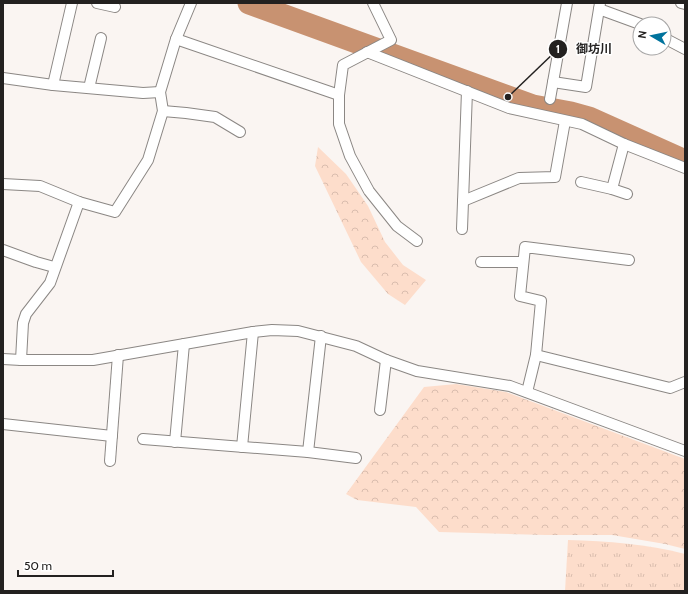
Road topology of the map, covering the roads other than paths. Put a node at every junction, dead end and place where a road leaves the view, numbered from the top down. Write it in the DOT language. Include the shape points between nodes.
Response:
graph roads {
  1 [pos="72,3"];
  2 [pos="97,3"];
  3 [pos="191,3"];
  4 [pos="373,3"];
  5 [pos="567,3"];
  6 [pos="681,3"];
  7 [pos="685,4"];
  8 [pos="599,6"];
  9 [pos="115,7"];
  10 [pos="632,20"];
  11 [pos="101,38"];
  12 [pos="176,39"];
  13 [pos="672,42"];
  14 [pos="685,49"];
  15 [pos="368,52"];
  16 [pos="3,78"];
  17 [pos="553,82"];
  18 [pos="53,85"];
  19 [pos="89,88"];
  20 [pos="467,91"];
  21 [pos="160,92"];
  22 [pos="339,95"];
  23 [pos="550,99"];
  24 [pos="163,111"];
  25 [pos="565,120"];
  26 [pos="240,132"];
  27 [pos="624,144"];
  28 [pos="685,168"];
  29 [pos="581,182"];
  30 [pos="3,184"];
  31 [pos="612,189"];
  32 [pos="627,194"];
  33 [pos="463,201"];
  34 [pos="79,202"];
  35 [pos="462,229"];
  36 [pos="417,241"];
  37 [pos="3,250"];
  38 [pos="629,260"];
  39 [pos="481,262"];
  40 [pos="523,262"];
  41 [pos="54,267"];
  42 [pos="253,332"];
  43 [pos="321,336"];
  44 [pos="184,344"];
  45 [pos="118,355"];
  46 [pos="536,355"];
  47 [pos="3,359"];
  48 [pos="21,360"];
  49 [pos="386,360"];
  50 [pos="685,382"];
  51 [pos="527,392"];
  52 [pos="380,410"];
  53 [pos="3,424"];
  54 [pos="112,436"];
  55 [pos="143,439"];
  56 [pos="175,442"];
  57 [pos="242,447"];
  58 [pos="685,451"];
  59 [pos="308,452"];
  60 [pos="356,458"];
  61 [pos="110,461"];
  1 -- 18 [label="street"];
  2 -- 9 [label="street"];
  3 -- 12 [label="street"];
  4 -- 15 [label="street" via="391,40"];
  5 -- 17 [label="street"];
  6 -- 7 [label="street"];
  8 -- 10 [label="street"];
  8 -- 17 [label="street" via="586,87"];
  11 -- 19 [label="street"];
  12 -- 21 [label="street"];
  12 -- 22 [label="street"];
  13 -- 14 [label="street"];
  15 -- 20 [label="street"];
  15 -- 22 [label="street" via="343,65"];
  16 -- 18 [label="street"];
  17 -- 23 [label="street"];
  18 -- 19 [label="street"];
  19 -- 21 [label="street" via="143,94"];
  20 -- 25 [label="street" via="509,108"];
  20 -- 33 [label="street"];
  21 -- 24 [label="street"];
  22 -- 36 [label="street" via="340,124 350,156 369,191 397,226"];
  24 -- 26 [label="street" via="215,117"];
  24 -- 34 [label="street" via="148,160 115,212"];
  25 -- 27 [label="street" via="582,124"];
  25 -- 33 [label="street" via="555,178 519,178"];
  27 -- 28 [label="street"];
  27 -- 31 [label="street"];
  29 -- 31 [label="street"];
  30 -- 34 [label="street" via="40,186"];
  31 -- 32 [label="street"];
  33 -- 35 [label="street"];
  34 -- 41 [label="street"];
  37 -- 41 [label="street"];
  38 -- 40 [label="street" via="524,247"];
  39 -- 40 [label="street"];
  40 -- 46 [label="street" via="520,296 541,301"];
  41 -- 48 [label="street" via="50,283 26,314 23,323"];
  42 -- 43 [label="street" via="298,331"];
  42 -- 44 [label="street"];
  42 -- 57 [label="street"];
  43 -- 49 [label="street" via="356,346"];
  43 -- 59 [label="street"];
  44 -- 45 [label="street"];
  44 -- 56 [label="street"];
  45 -- 48 [label="street" via="93,360"];
  45 -- 54 [label="street"];
  46 -- 50 [label="street" via="670,388"];
  46 -- 51 [label="street"];
  47 -- 48 [label="street"];
  49 -- 51 [label="street" via="417,371 510,386"];
  49 -- 52 [label="street"];
  51 -- 58 [label="street"];
  53 -- 54 [label="street"];
  54 -- 61 [label="street"];
  55 -- 56 [label="street"];
  56 -- 57 [label="street"];
  57 -- 59 [label="street"];
  59 -- 60 [label="street"];
}
